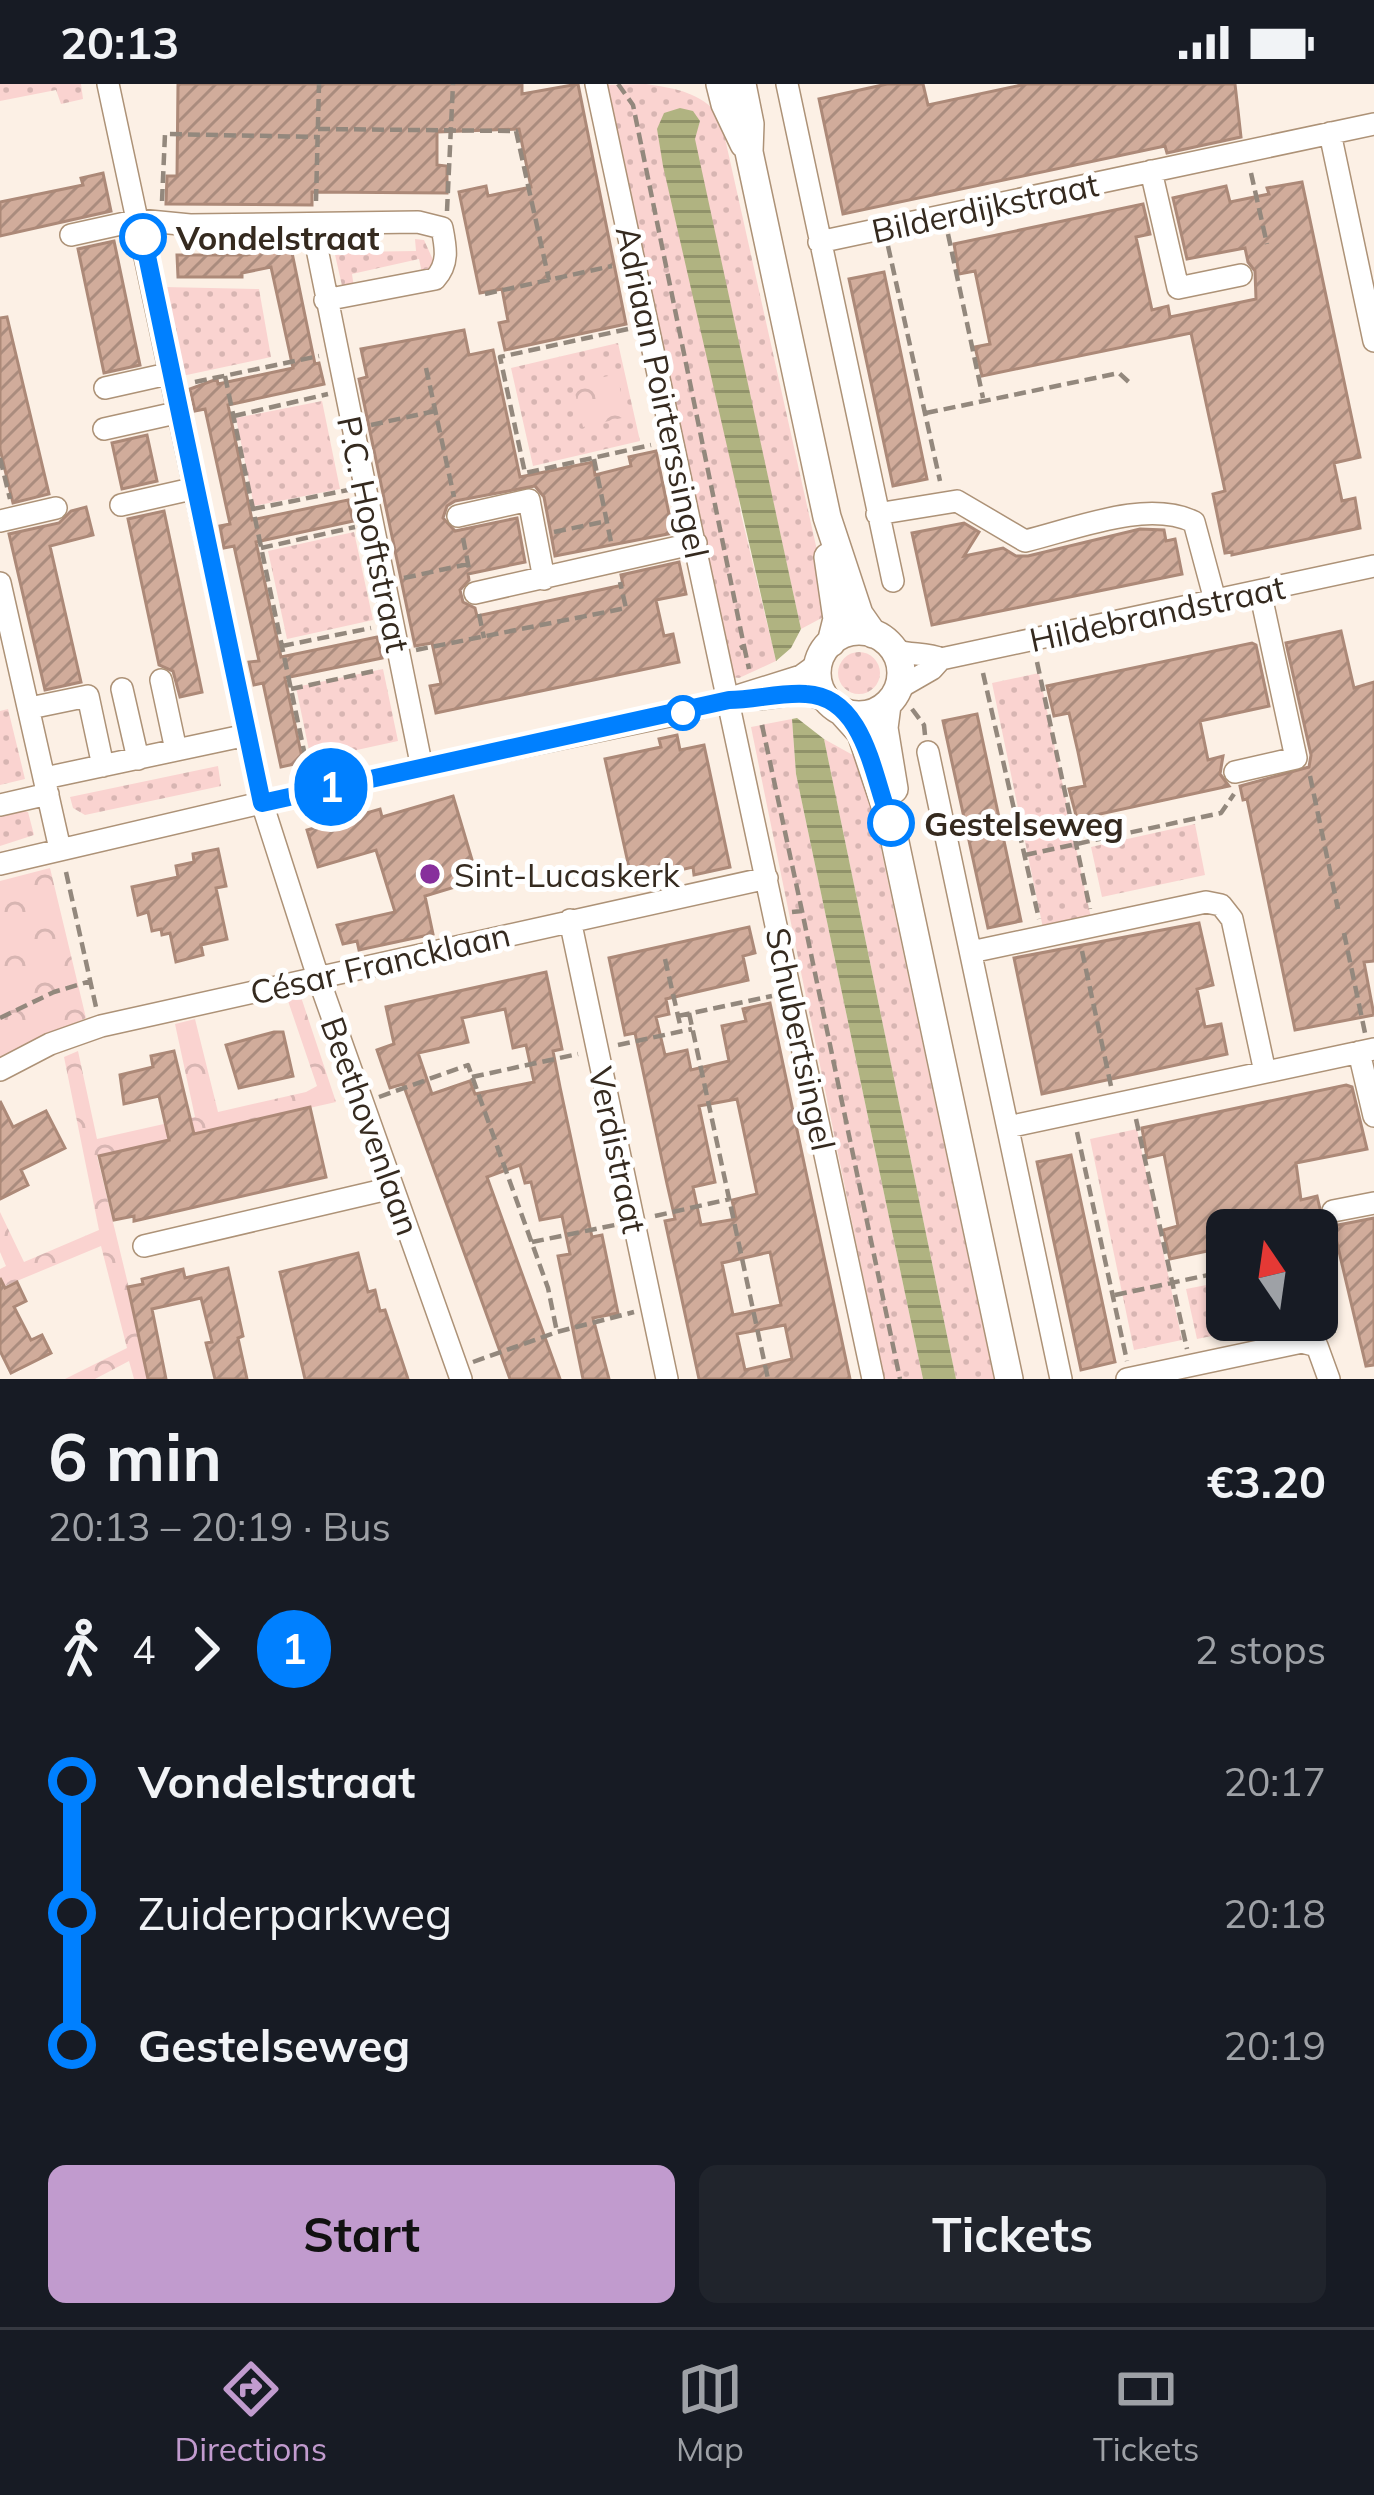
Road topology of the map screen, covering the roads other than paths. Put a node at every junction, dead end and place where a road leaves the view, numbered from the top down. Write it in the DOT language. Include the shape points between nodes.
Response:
graph roads {
  1 [pos="108,84"];
  2 [pos="596,84"];
  3 [pos="720,84"];
  4 [pos="742,84"];
  5 [pos="787,84"];
  6 [pos="1374,124"];
  7 [pos="1330,133"];
  8 [pos="749,152"];
  9 [pos="1151,171"];
  10 [pos="150,222"];
  11 [pos="312,224"];
  12 [pos="71,236"];
  13 [pos="819,242"];
  14 [pos="1241,275"];
  15 [pos="325,300"];
  16 [pos="1374,341"];
  17 [pos="173,380"];
  18 [pos="105,388"];
  19 [pos="180,412"];
  20 [pos="104,429"];
  21 [pos="196,488"];
  22 [pos="121,505"];
  23 [pos="56,508"];
  24 [pos="877,514"];
  25 [pos="458,516"];
  26 [pos="827,517"];
  27 [pos="7,519"];
  28 [pos="696,543"];
  29 [pos="1374,566"];
  30 [pos="544,579"];
  31 [pos="892,581"];
  32 [pos="0,583"];
  33 [pos="1260,591"];
  34 [pos="475,593"];
  35 [pos="1215,600"];
  36 [pos="884,642"];
  37 [pos="824,653"];
  38 [pos="941,659"];
  39 [pos="160,680"];
  40 [pos="122,689"];
  41 [pos="729,700"];
  42 [pos="835,706"];
  43 [pos="895,707"];
  44 [pos="30,708"];
  45 [pos="247,735"];
  46 [pos="176,750"];
  47 [pos="928,752"];
  48 [pos="137,758"];
  49 [pos="103,766"];
  50 [pos="422,768"];
  51 [pos="1235,772"];
  52 [pos="47,786"];
  53 [pos="262,803"];
  54 [pos="0,805"];
  55 [pos="891,823"];
  56 [pos="60,848"];
  57 [pos="0,864"];
  58 [pos="767,878"];
  59 [pos="570,920"];
  60 [pos="970,952"];
  61 [pos="318,977"];
  62 [pos="1368,1051"];
  63 [pos="0,1070"];
  64 [pos="1265,1072"];
  65 [pos="1374,1116"];
  66 [pos="1008,1126"];
  67 [pos="392,1188"];
  68 [pos="1374,1203"];
  69 [pos="1338,1210"];
  70 [pos="144,1246"];
  71 [pos="1327,1368"];
  72 [pos="459,1374"];
  73 [pos="667,1379"];
  74 [pos="873,1379"];
  75 [pos="1009,1379"];
  76 [pos="1061,1379"];
  77 [pos="1129,1379"];
  1 -- 10 [label="street"];
  2 -- 28 [label="street, Adriaan Poirterssingel"];
  3 -- 8 [label="main road"];
  4 -- 8 [label="main road"];
  5 -- 13 [label="street"];
  6 -- 7 [label="street, Bilderdijkstraat"];
  7 -- 9 [label="street, Bilderdijkstraat"];
  7 -- 16 [label="street"];
  8 -- 26 [label="main road"];
  9 -- 13 [label="street, Bilderdijkstraat"];
  9 -- 14 [label="street" via="1178,288"];
  10 -- 11 [label="street"];
  10 -- 12 [label="street"];
  10 -- 17 [label="street"];
  11 -- 15 [label="street, P.C. Hooftstraat"];
  11 -- 15 [label="street" via="418,222 442,228 446,248 435,279"];
  13 -- 24 [label="street"];
  15 -- 50 [label="street, P.C. Hooftstraat"];
  17 -- 18 [label="street"];
  17 -- 19 [label="street"];
  19 -- 20 [label="street"];
  19 -- 21 [label="street"];
  21 -- 22 [label="street"];
  21 -- 45 [label="street"];
  23 -- 27 [label="street"];
  24 -- 31 [label="street"];
  24 -- 35 [label="street" via="968,505 1025,541 1153,511 1177,514 1194,522"];
  25 -- 30 [label="street" via="529,500"];
  26 -- 36 [label="main road" via="859,614"];
  26 -- 37 [label="main road" via="837,620"];
  28 -- 30 [label="street"];
  28 -- 41 [label="street, Adriaan Poirterssingel"];
  29 -- 33 [label="street, Hildebrandstraat"];
  30 -- 34 [label="street"];
  32 -- 44 [label="street"];
  33 -- 35 [label="street, Hildebrandstraat"];
  33 -- 51 [label="street" via="1296,758"];
  35 -- 38 [label="street, Hildebrandstraat"];
  36 -- 37 [label="main road" via="846,633"];
  36 -- 38 [label="street, Hildebrandstraat"];
  36 -- 43 [label="main road" via="902,668"];
  37 -- 41 [label="street" via="801,676"];
  37 -- 42 [label="main road" via="818,683"];
  38 -- 43 [label="street, Hildebrandstraat"];
  39 -- 46 [label="street"];
  40 -- 48 [label="street"];
  41 -- 42 [label="street" via="804,693"];
  41 -- 50 [label="street"];
  41 -- 58 [label="street, Schubertsingel"];
  42 -- 43 [label="main road" via="861,716"];
  42 -- 55 [label="main road" via="861,734"];
  43 -- 55 [label="main road"];
  44 -- 49 [label="street" via="88,696"];
  44 -- 52 [label="street"];
  45 -- 46 [label="street"];
  45 -- 53 [label="street"];
  46 -- 48 [label="street"];
  47 -- 60 [label="street"];
  48 -- 49 [label="street"];
  49 -- 52 [label="street"];
  50 -- 53 [label="street"];
  52 -- 54 [label="street"];
  52 -- 56 [label="street"];
  53 -- 56 [label="street"];
  53 -- 61 [label="street, Beethovenlaan"];
  55 -- 75 [label="main road"];
  56 -- 57 [label="street"];
  58 -- 59 [label="street, César Francklaan"];
  58 -- 74 [label="street, Schubertsingel"];
  59 -- 61 [label="street, César Francklaan"];
  59 -- 73 [label="street, Verdistraat"];
  60 -- 64 [label="street" via="1221,905 1232,919"];
  60 -- 66 [label="street"];
  61 -- 63 [label="street, César Francklaan" via="100,1026"];
  61 -- 67 [label="street, Beethovenlaan"];
  62 -- 64 [label="street"];
  62 -- 65 [label="street"];
  64 -- 66 [label="street"];
  66 -- 76 [label="street"];
  67 -- 70 [label="street"];
  67 -- 72 [label="street, Beethovenlaan"];
  68 -- 69 [label="street"];
  71 -- 77 [label="street" via="1318,1346 1302,1342"];
}
